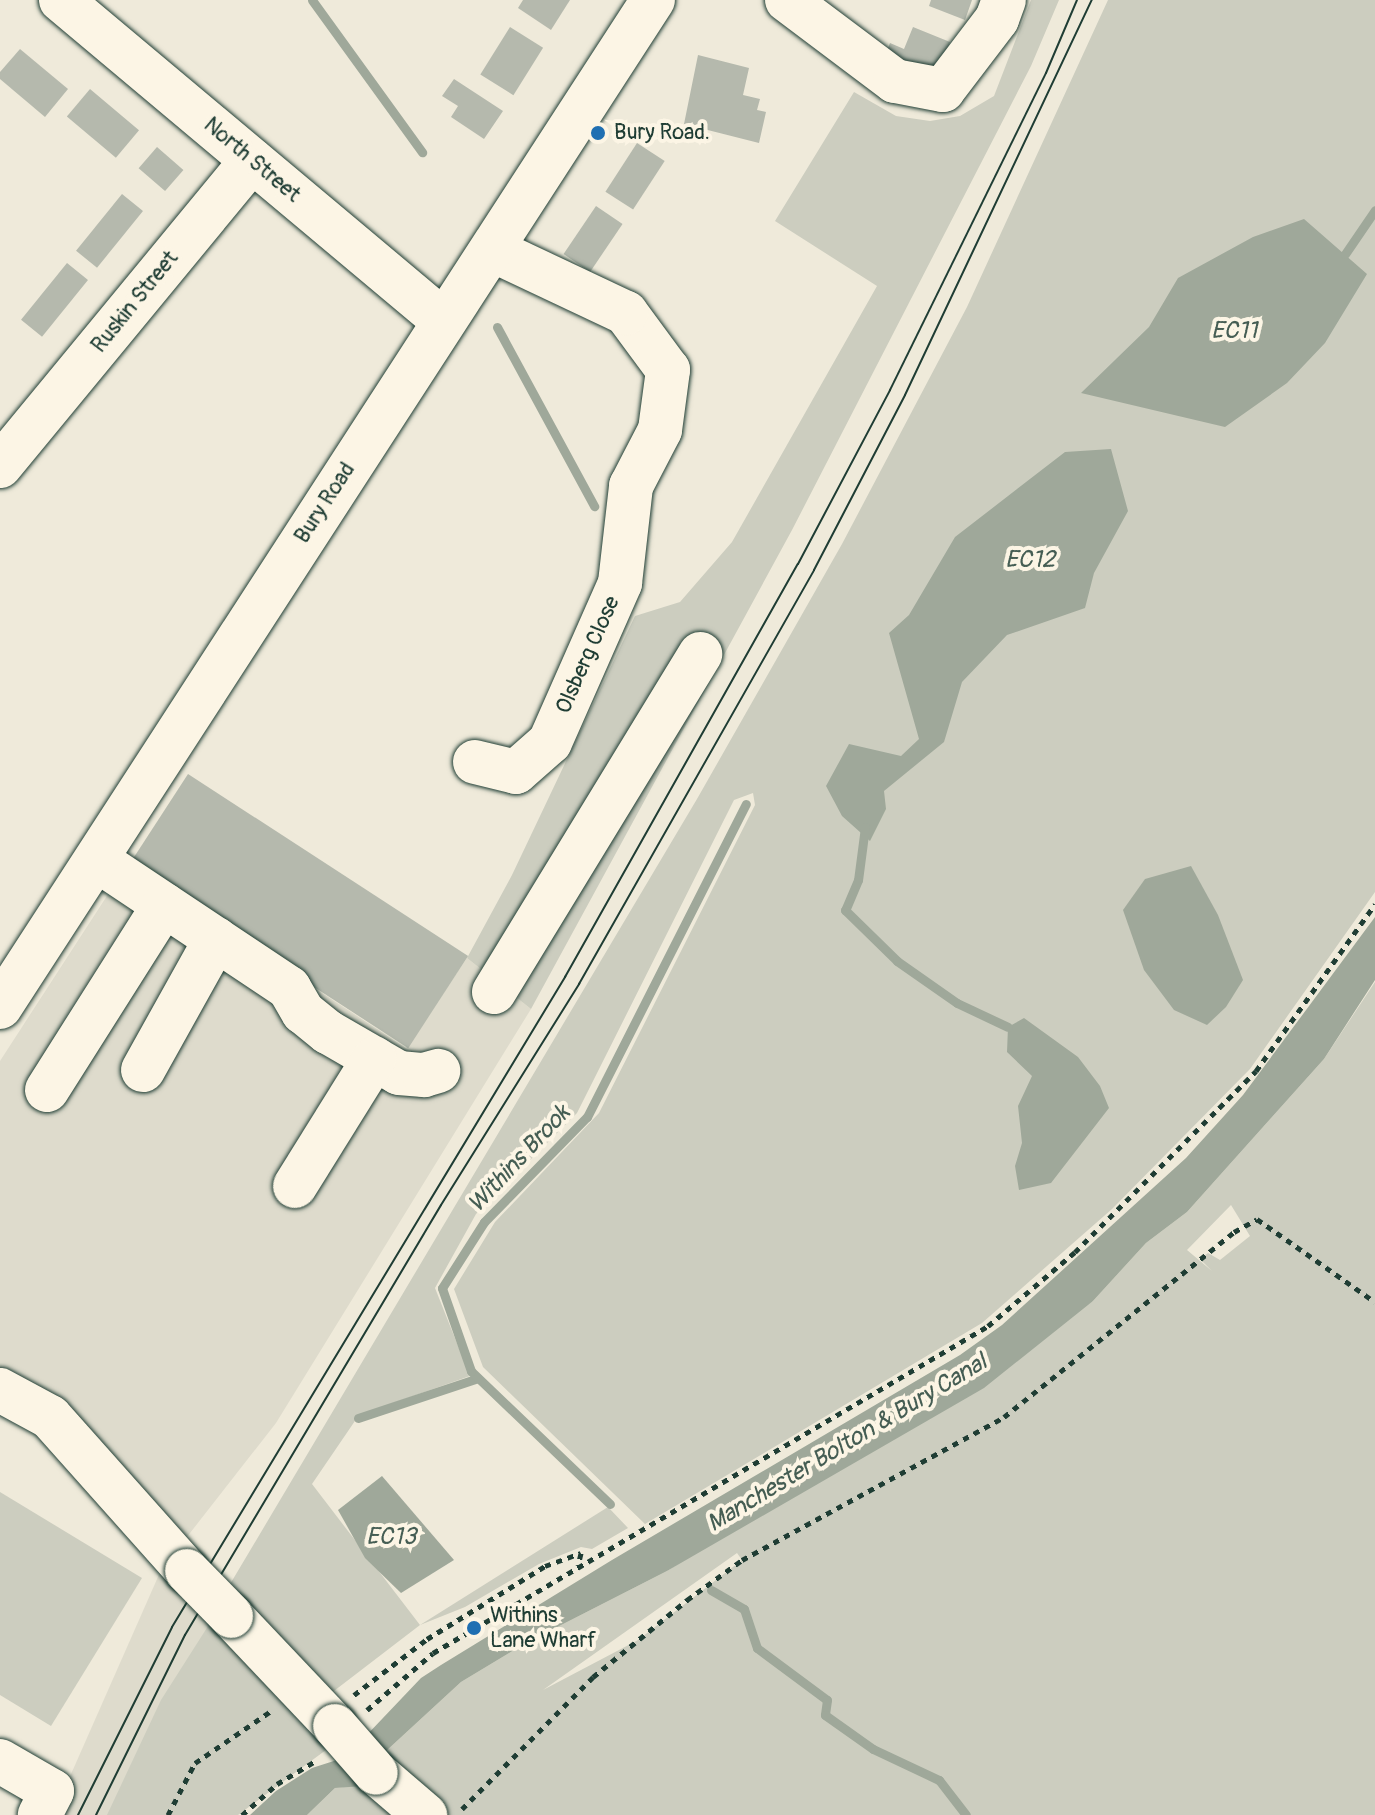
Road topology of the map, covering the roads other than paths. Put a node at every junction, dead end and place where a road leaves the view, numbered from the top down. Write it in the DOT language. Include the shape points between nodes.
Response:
graph roads {
  1 [pos="653,0"];
  2 [pos="787,0"];
  3 [pos="1004,0"];
  4 [pos="89,8"];
  5 [pos="252,160"];
  6 [pos="493,250"];
  7 [pos="443,321"];
  8 [pos="6,446"];
  9 [pos="700,654"];
  10 [pos="475,762"];
  11 [pos="97,860"];
  12 [pos="164,905"];
  13 [pos="216,939"];
  14 [pos="494,992"];
  15 [pos="0,1007"];
  16 [pos="374,1059"];
  17 [pos="143,1070"];
  18 [pos="438,1071"];
  19 [pos="47,1090"];
  20 [pos="295,1186"];
  21 [pos="0,1390"];
  22 [pos="0,1761"];
  23 [pos="46,1803"];
  24 [pos="425,1815"];
  1 -- 6 [label="street, Bury Road"];
  2 -- 3 [label="street" via="895,81 943,90 997,19"];
  4 -- 5 [label="street, North Street"];
  5 -- 7 [label="street, North Street"];
  5 -- 8 [label="street, Ruskin Street"];
  6 -- 7 [label="street, Bury Road"];
  6 -- 10 [label="street, Olsberg Close" via="626,313 668,370 660,430 631,486 620,583 550,742 516,772"];
  7 -- 11 [label="street, Bury Road"];
  9 -- 14 [label="street"];
  11 -- 12 [label="street"];
  11 -- 15 [label="street, Bury Road"];
  12 -- 13 [label="street"];
  12 -- 19 [label="street"];
  13 -- 16 [label="street" via="289,988 303,1012 328,1032"];
  13 -- 17 [label="street"];
  16 -- 18 [label="street" via="399,1073"];
  16 -- 20 [label="street"];
  21 -- 24 [label="street, bridge" via="50,1417 376,1773"];
  22 -- 23 [label="street"];
}
